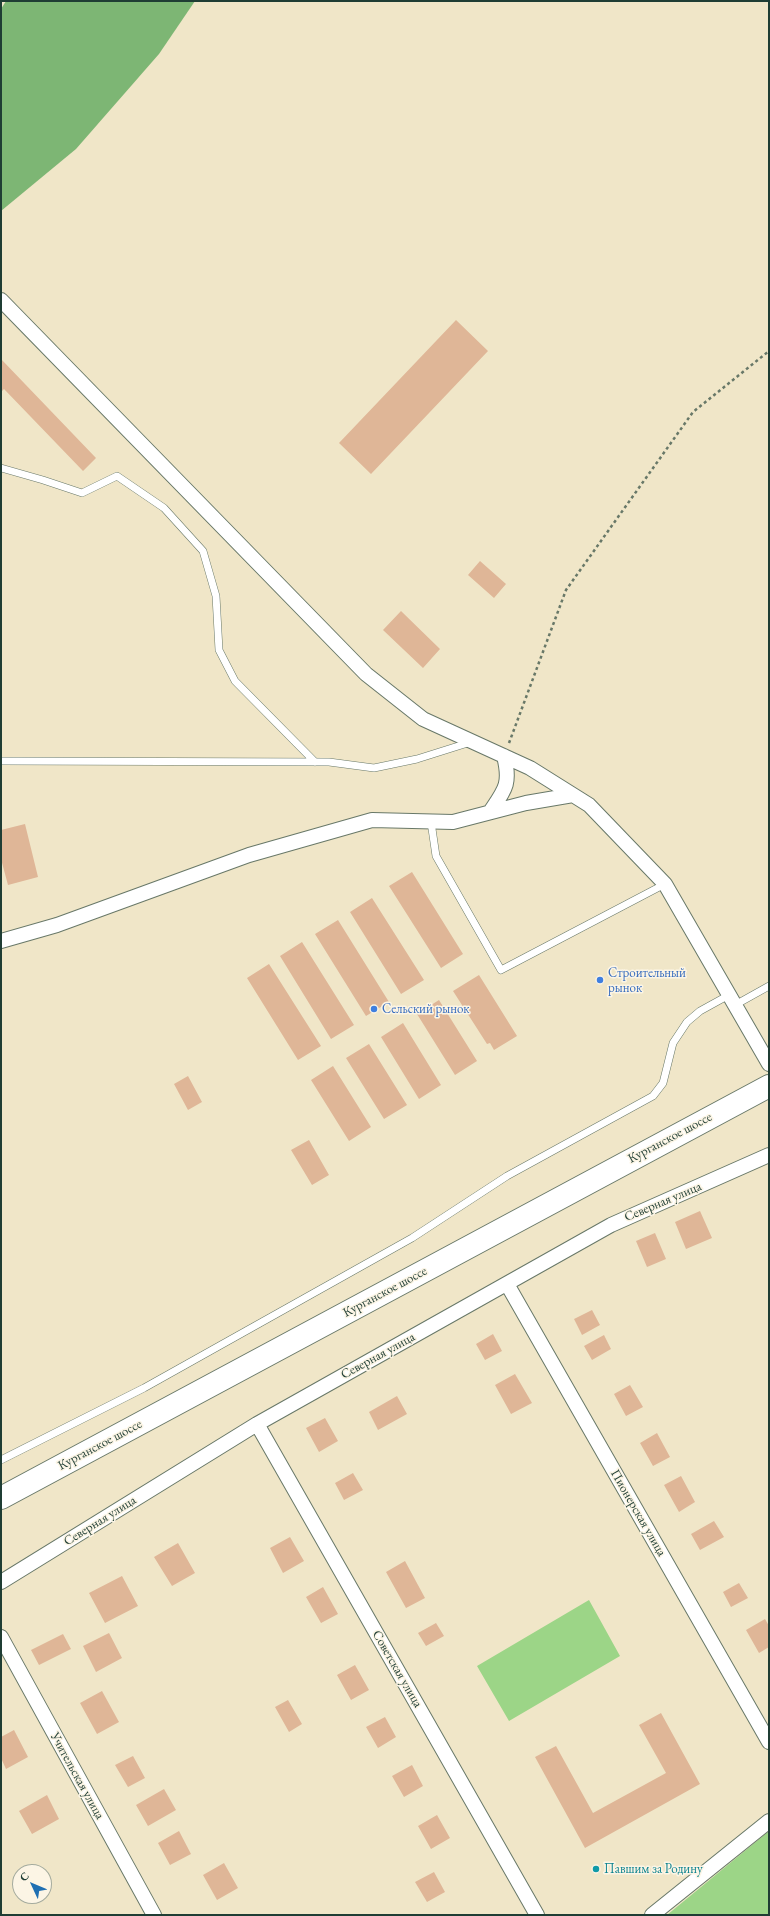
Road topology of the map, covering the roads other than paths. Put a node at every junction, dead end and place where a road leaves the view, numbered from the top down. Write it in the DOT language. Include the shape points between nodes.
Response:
graph roads {
  1 [pos="1,300"];
  2 [pos="1,468"];
  3 [pos="471,741"];
  4 [pos="504,756"];
  5 [pos="1,761"];
  6 [pos="315,762"];
  7 [pos="573,795"];
  8 [pos="490,812"];
  9 [pos="430,822"];
  10 [pos="665,884"];
  11 [pos="1,941"];
  12 [pos="769,986"];
  13 [pos="732,1000"];
  14 [pos="769,1064"];
  15 [pos="769,1086"];
  16 [pos="769,1155"];
  17 [pos="507,1284"];
  18 [pos="257,1424"];
  19 [pos="1,1460"];
  20 [pos="1,1498"];
  21 [pos="1,1582"];
  22 [pos="1,1637"];
  23 [pos="769,1742"];
  24 [pos="769,1821"];
  25 [pos="154,1915"];
  26 [pos="537,1915"];
  27 [pos="652,1915"];
  1 -- 3 [label="street" via="366,674 423,719"];
  2 -- 6 [label="lane" via="82,493 117,476 164,508 203,551 216,596 219,650 235,681"];
  3 -- 4 [label="street"];
  3 -- 6 [label="lane" via="417,759 374,768"];
  4 -- 7 [label="street" via="530,768"];
  4 -- 8 [label="street" via="508,773 505,790"];
  5 -- 6 [label="lane"];
  7 -- 8 [label="street"];
  7 -- 10 [label="street" via="589,805"];
  8 -- 9 [label="street" via="453,822"];
  9 -- 10 [label="lane" via="436,856 501,970"];
  9 -- 11 [label="street" via="372,820 249,855 57,925"];
  10 -- 13 [label="street"];
  12 -- 13 [label="lane"];
  13 -- 14 [label="street"];
  13 -- 19 [label="lane" via="700,1010 687,1022 673,1043 663,1083 652,1096 507,1176 412,1238 144,1388"];
  15 -- 20 [label="main road, Курганское шоссе"];
  16 -- 17 [label="street, Северная улица" via="610,1225"];
  17 -- 18 [label="street, Северная улица"];
  17 -- 23 [label="street, Пионерская улица"];
  18 -- 21 [label="street, Северная улица"];
  18 -- 26 [label="street, Советская улица"];
  22 -- 25 [label="street, Учительская улица"];
  24 -- 27 [label="street"];
}
